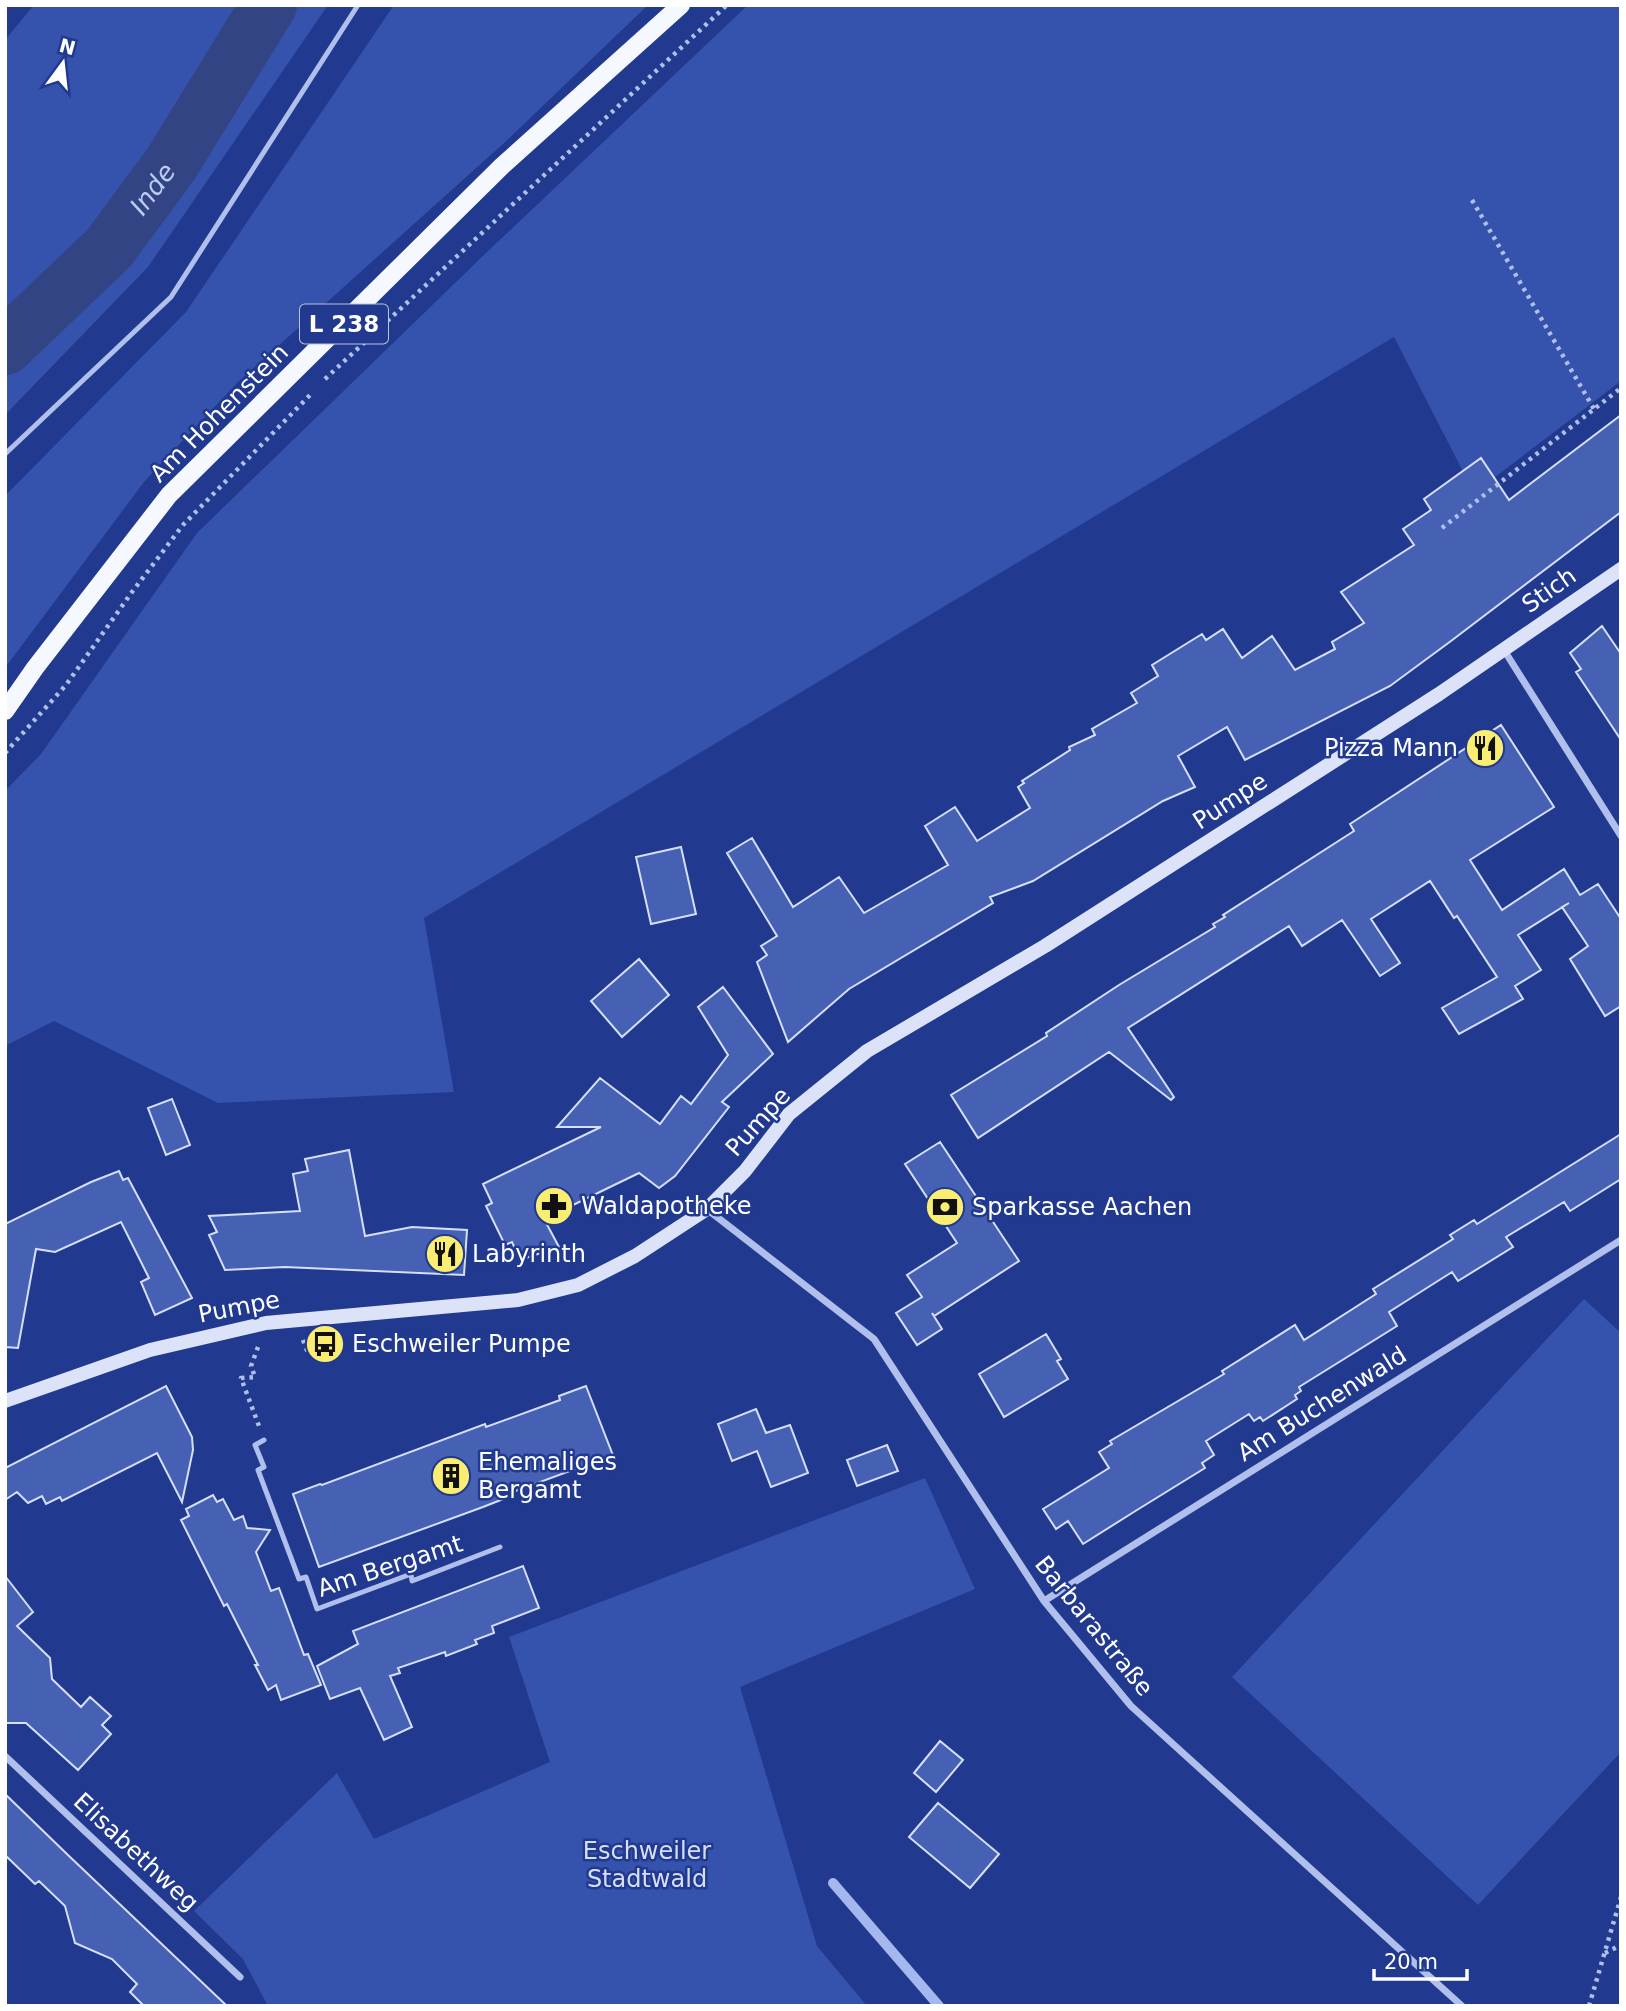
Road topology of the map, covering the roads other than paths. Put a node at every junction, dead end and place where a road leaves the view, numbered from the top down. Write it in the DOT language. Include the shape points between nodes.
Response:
graph roads {
  1 [pos="358,5"];
  2 [pos="681,5"];
  3 [pos="5,454"];
  4 [pos="1621,569"];
  5 [pos="1504,649"];
  6 [pos="5,711"];
  7 [pos="1621,836"];
  8 [pos="707,1209"];
  9 [pos="1621,1240"];
  10 [pos="5,1401"];
  11 [pos="264,1440"];
  12 [pos="500,1547"];
  13 [pos="1044,1601"];
  14 [pos="5,1756"];
  15 [pos="240,1977"];
  16 [pos="1462,2006"];
  1 -- 3 [label="lane" via="170,297"];
  2 -- 6 [label="main road, Am Hohenstein / L 238" via="502,166 169,495"];
  4 -- 5 [label="main road, Stich"];
  5 -- 7 [label="street"];
  5 -- 8 [label="main road, Pumpe" via="1057,939 867,1051 789,1114 745,1171"];
  8 -- 10 [label="main road, Pumpe" via="635,1256 578,1285 518,1300 266,1323 150,1350"];
  8 -- 13 [label="street, Barbarastraße" via="874,1339"];
  9 -- 13 [label="street, Am Buchenwald"];
  11 -- 12 [label="lane, Am Bergamt" via="256,1445 264,1467 258,1470 299,1579 306,1577 317,1609 411,1574 412,1581"];
  13 -- 16 [label="street, Barbarastraße" via="1131,1706"];
  14 -- 15 [label="street, Elisabethweg"];
}
